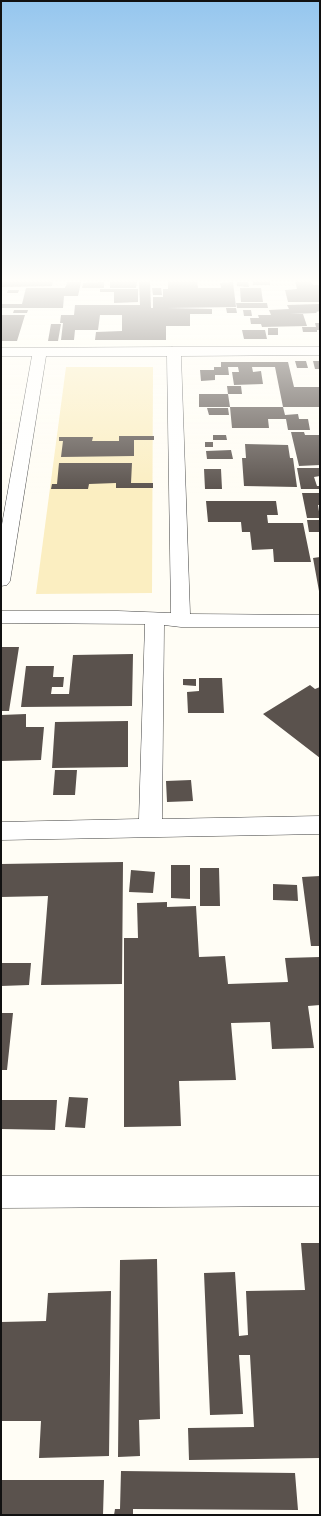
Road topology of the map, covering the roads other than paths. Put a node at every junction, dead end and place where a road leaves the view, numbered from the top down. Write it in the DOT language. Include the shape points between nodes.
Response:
graph roads {
  1 [pos="174,351"];
  2 [pos="320,351"];
  3 [pos="1,352"];
  4 [pos="40,352"];
  5 [pos="1,581"];
  6 [pos="1,617"];
  7 [pos="154,619"];
  8 [pos="182,621"];
  9 [pos="320,621"];
  10 [pos="320,826"];
  11 [pos="150,828"];
  12 [pos="1,831"];
  13 [pos="320,1191"];
  14 [pos="1,1192"];
  1 -- 2 [label="street"];
  1 -- 4 [label="street"];
  1 -- 8 [label="street"];
  3 -- 4 [label="street"];
  4 -- 5 [label="street"];
  6 -- 7 [label="street"];
  7 -- 8 [label="street"];
  7 -- 11 [label="street"];
  8 -- 9 [label="street"];
  10 -- 11 [label="street"];
  11 -- 12 [label="street"];
  13 -- 14 [label="street"];
}
